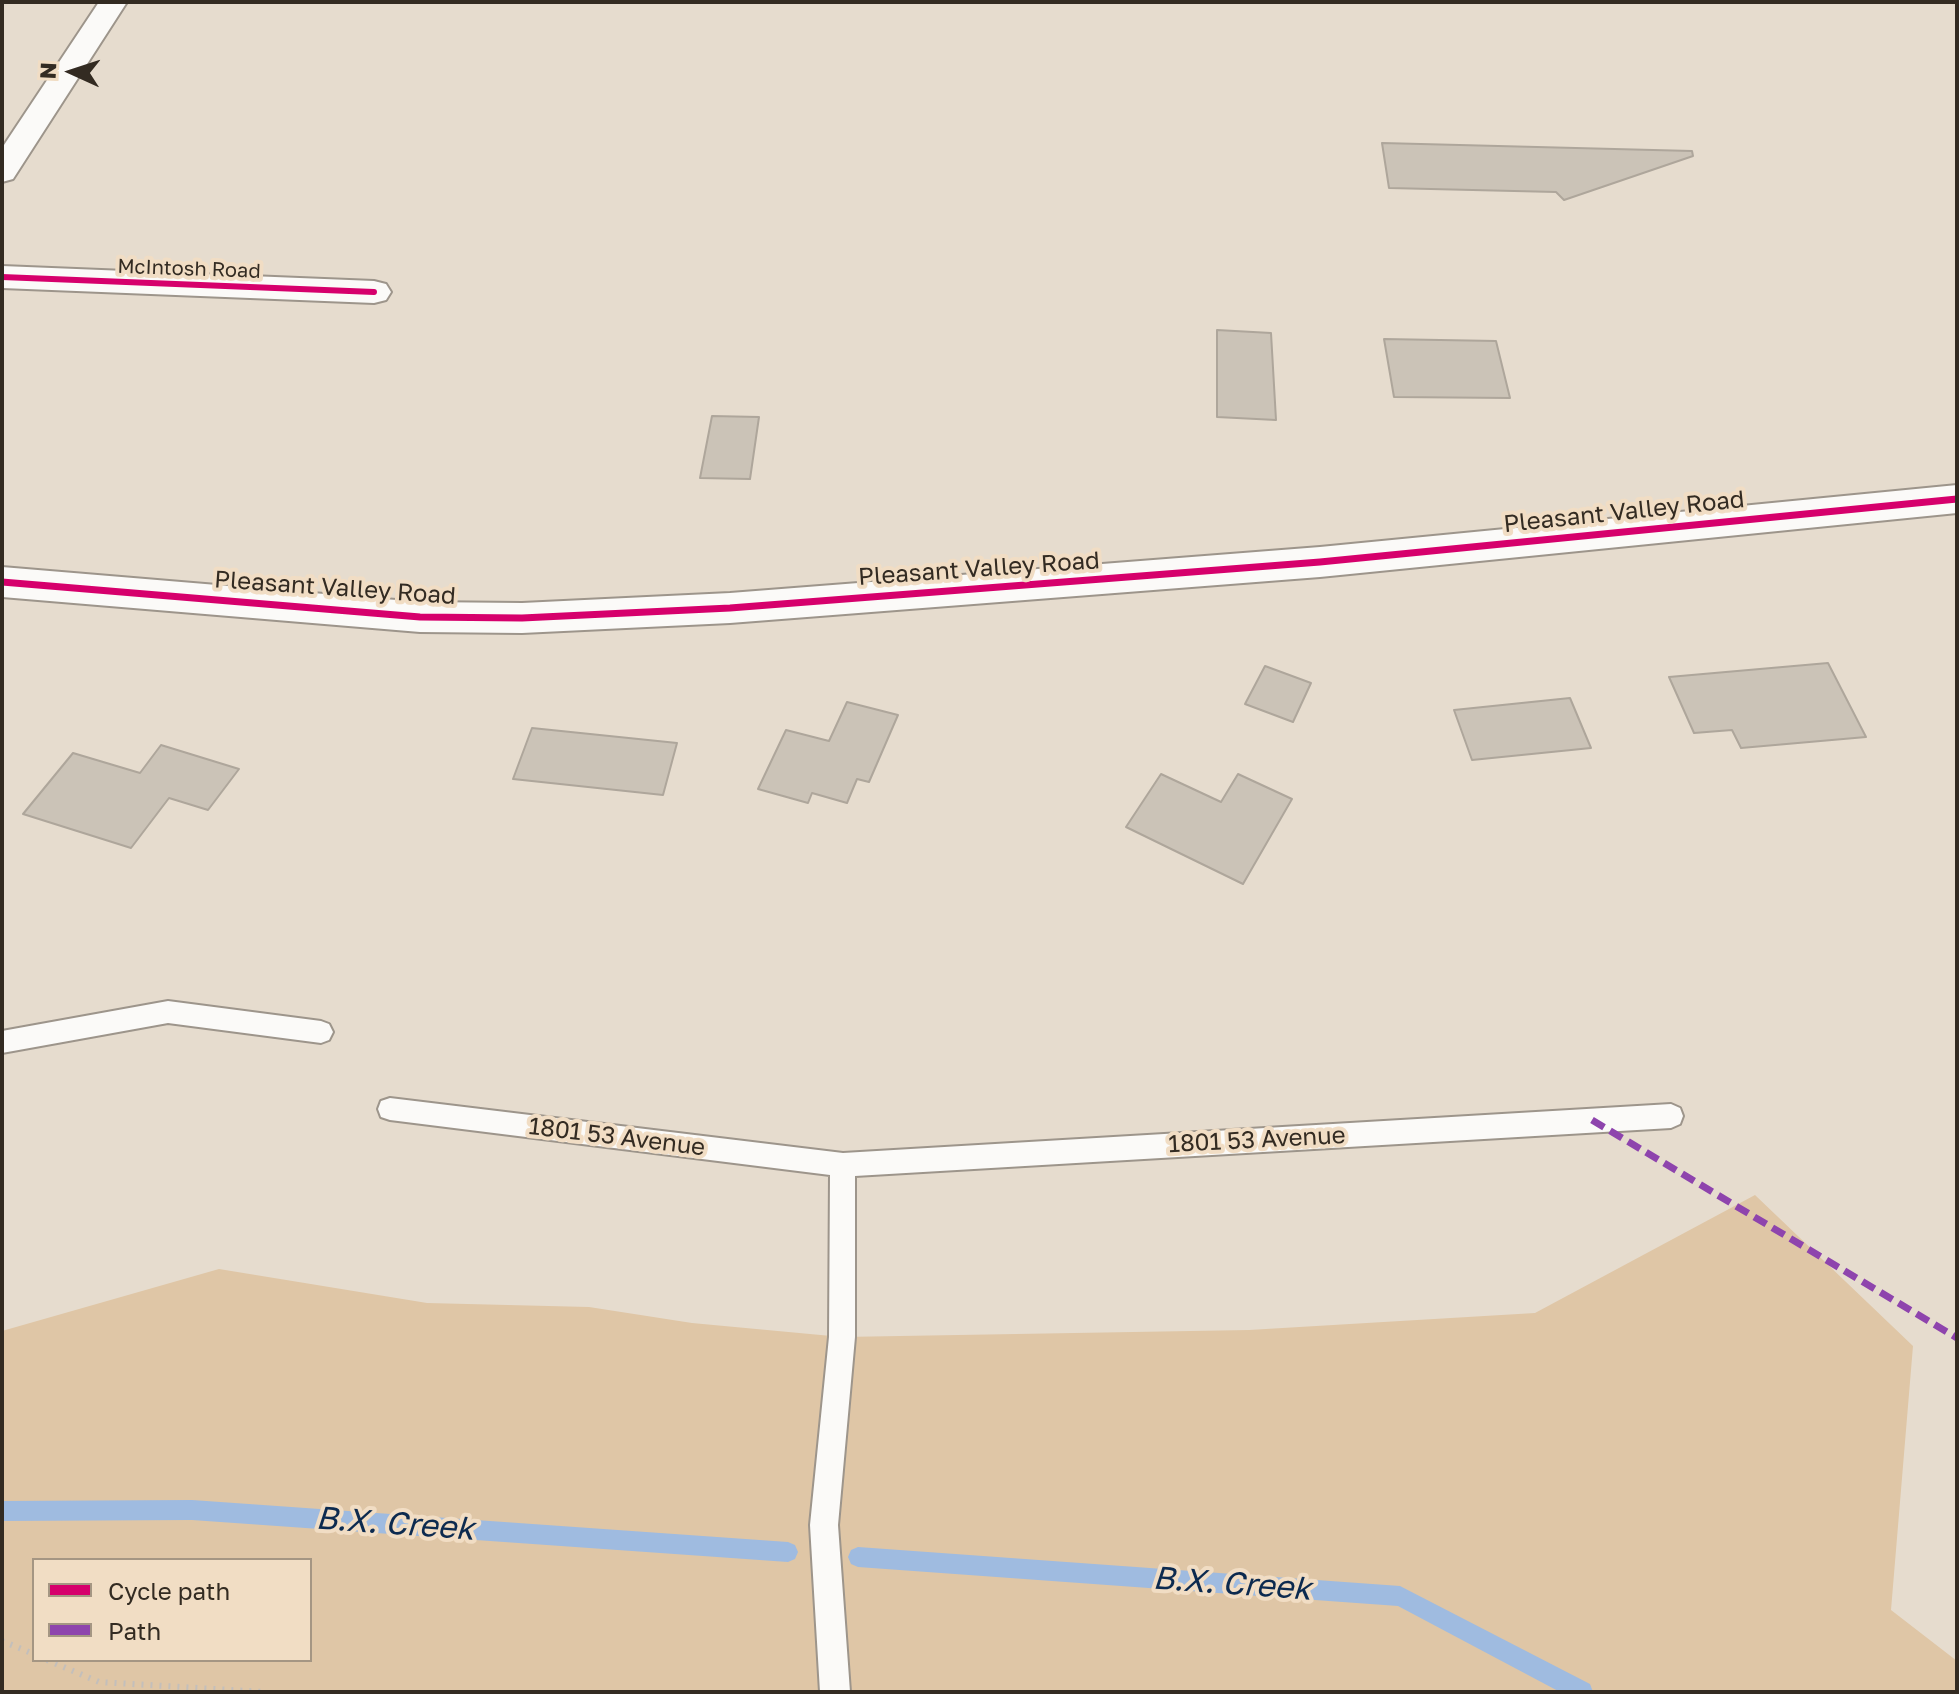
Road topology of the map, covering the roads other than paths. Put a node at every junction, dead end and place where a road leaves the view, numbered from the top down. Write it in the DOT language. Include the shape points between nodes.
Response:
graph roads {
  1 [pos="113,2"];
  2 [pos="2,172"];
  3 [pos="2,277"];
  4 [pos="374,292"];
  5 [pos="1957,499"];
  6 [pos="2,582"];
  7 [pos="321,1032"];
  8 [pos="2,1042"];
  9 [pos="390,1109"];
  10 [pos="1671,1116"];
  11 [pos="843,1165"];
  12 [pos="835,1692"];
  1 -- 2 [label="street"];
  3 -- 4 [label="street, McIntosh Road"];
  5 -- 6 [label="street, Pleasant Valley Road" via="1305,563 745,607 522,618 420,617"];
  7 -- 8 [label="lane" via="168,1012"];
  9 -- 11 [label="lane, 1801 53 Avenue"];
  10 -- 11 [label="lane, 1801 53 Avenue"];
  11 -- 12 [label="lane" via="842,1337 824,1525"];
}
